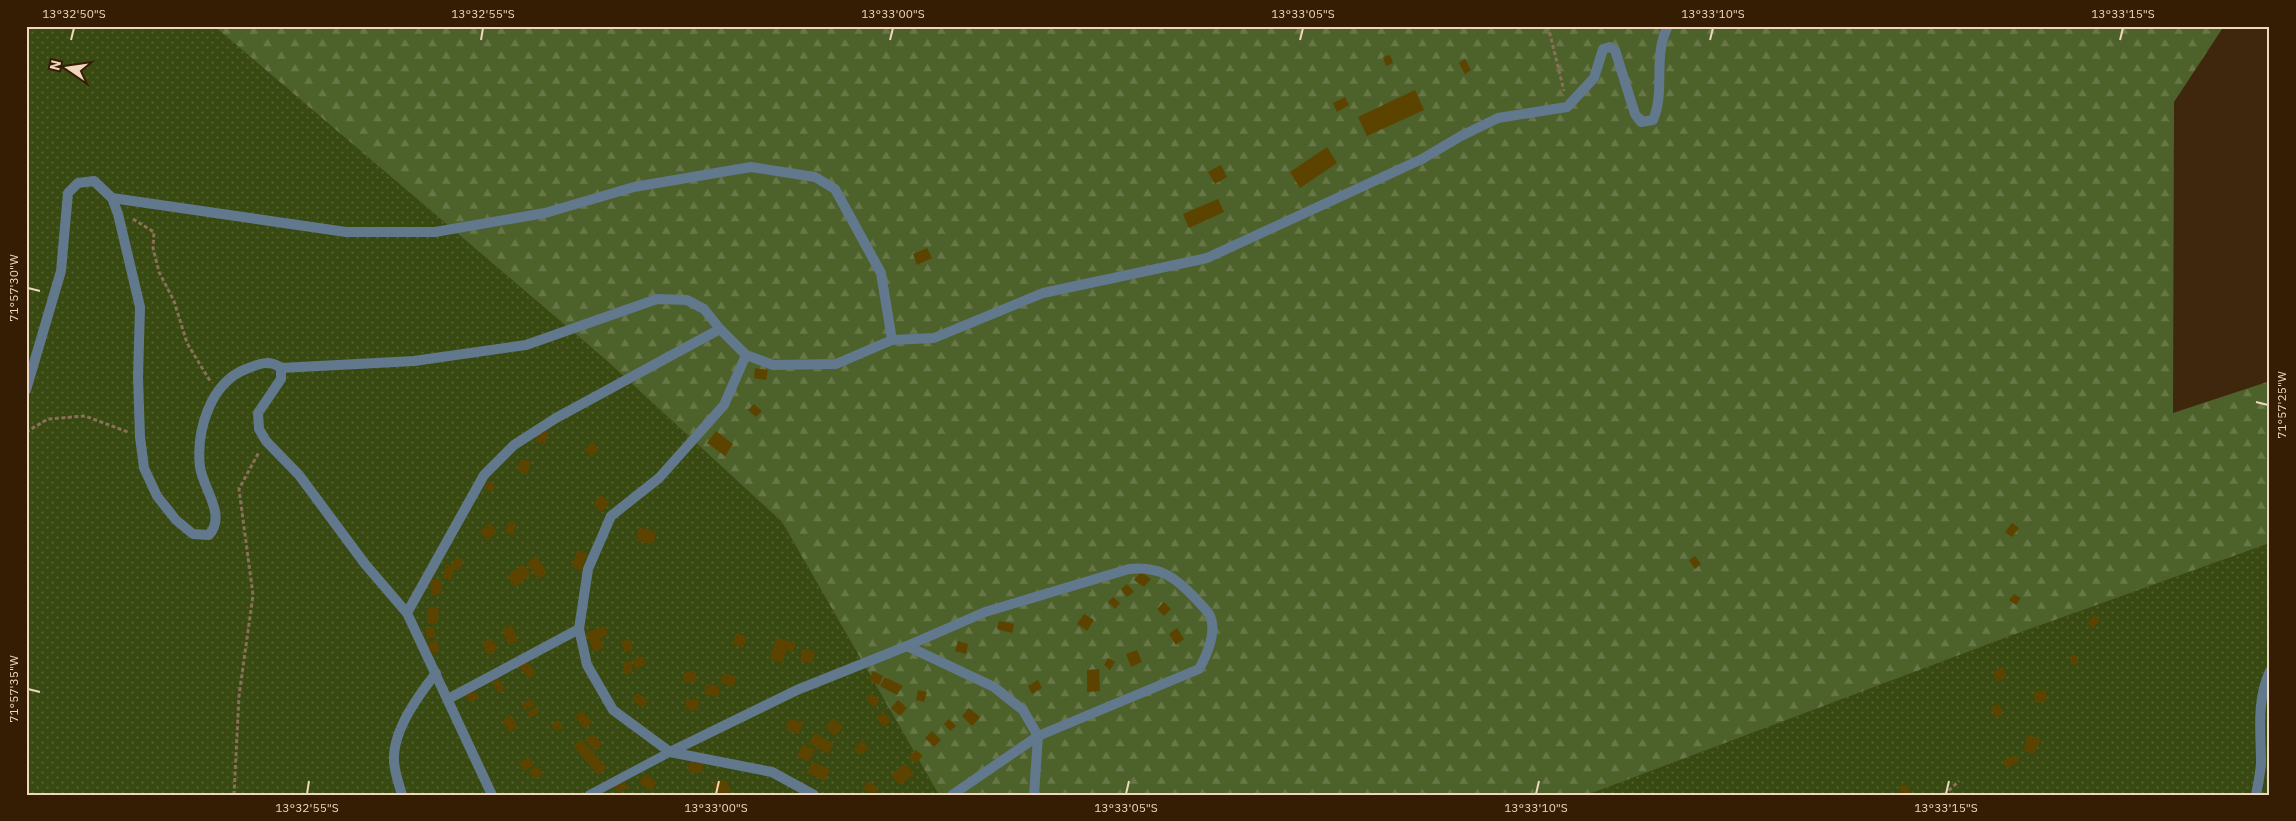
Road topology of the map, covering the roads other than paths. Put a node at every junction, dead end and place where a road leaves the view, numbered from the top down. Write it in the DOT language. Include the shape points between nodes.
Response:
graph roads {
  1 [pos="1668,26"];
  2 [pos="112,198"];
  3 [pos="720,329"];
  4 [pos="892,340"];
  5 [pos="746,355"];
  6 [pos="282,368"];
  7 [pos="26,390"];
  8 [pos="408,613"];
  9 [pos="579,629"];
  10 [pos="907,646"];
  11 [pos="2270,671"];
  12 [pos="436,673"];
  13 [pos="448,699"];
  14 [pos="1038,736"];
  15 [pos="670,752"];
  16 [pos="402,795"];
  17 [pos="492,795"];
  18 [pos="589,795"];
  19 [pos="814,795"];
  20 [pos="952,795"];
  21 [pos="1034,795"];
  22 [pos="2256,795"];
  1 -- 4 [label="street" via="1658,57 1658,107 1653,120 1641,122 1635,114 1615,50 1610,47 1603,49 1594,78 1567,107 1498,118 1422,159 1207,258 1043,293 934,338"];
  2 -- 4 [label="street" via="346,232 435,232 545,213 634,187 750,168 815,177 835,188 880,273"];
  2 -- 6 [label="street" via="140,307 138,377 144,468 157,496 176,520 194,534 209,535 215,528 216,513 200,468 201,432 217,392 236,373 274,362"];
  2 -- 7 [label="street" via="94,181 78,183 68,193 61,271"];
  3 -- 5 [label="street"];
  3 -- 6 [label="street" via="704,309 687,300 657,298 526,345 414,361"];
  3 -- 8 [label="street" via="556,418 514,445 484,475"];
  4 -- 5 [label="street" via="836,364 773,365"];
  5 -- 9 [label="street" via="724,405 658,478 611,516 588,569"];
  6 -- 8 [label="street" via="281,379 258,413 259,429 266,441 300,475 365,564"];
  8 -- 12 [label="street"];
  9 -- 13 [label="street"];
  9 -- 15 [label="street" via="587,665 613,710"];
  10 -- 14 [label="street" via="994,687 1023,710"];
  10 -- 14 [label="street" via="985,612 1143,567 1163,571 1181,584 1210,614 1211,639 1208,654 1199,669"];
  10 -- 15 [label="street" via="797,690"];
  11 -- 22 [label="street" via="2264,684 2259,714 2261,765"];
  12 -- 13 [label="street"];
  12 -- 16 [label="street" via="414,702 399,734 394,760"];
  13 -- 17 [label="street"];
  14 -- 20 [label="street"];
  14 -- 21 [label="street"];
  15 -- 18 [label="lane"];
  15 -- 19 [label="street" via="772,772"];
}
